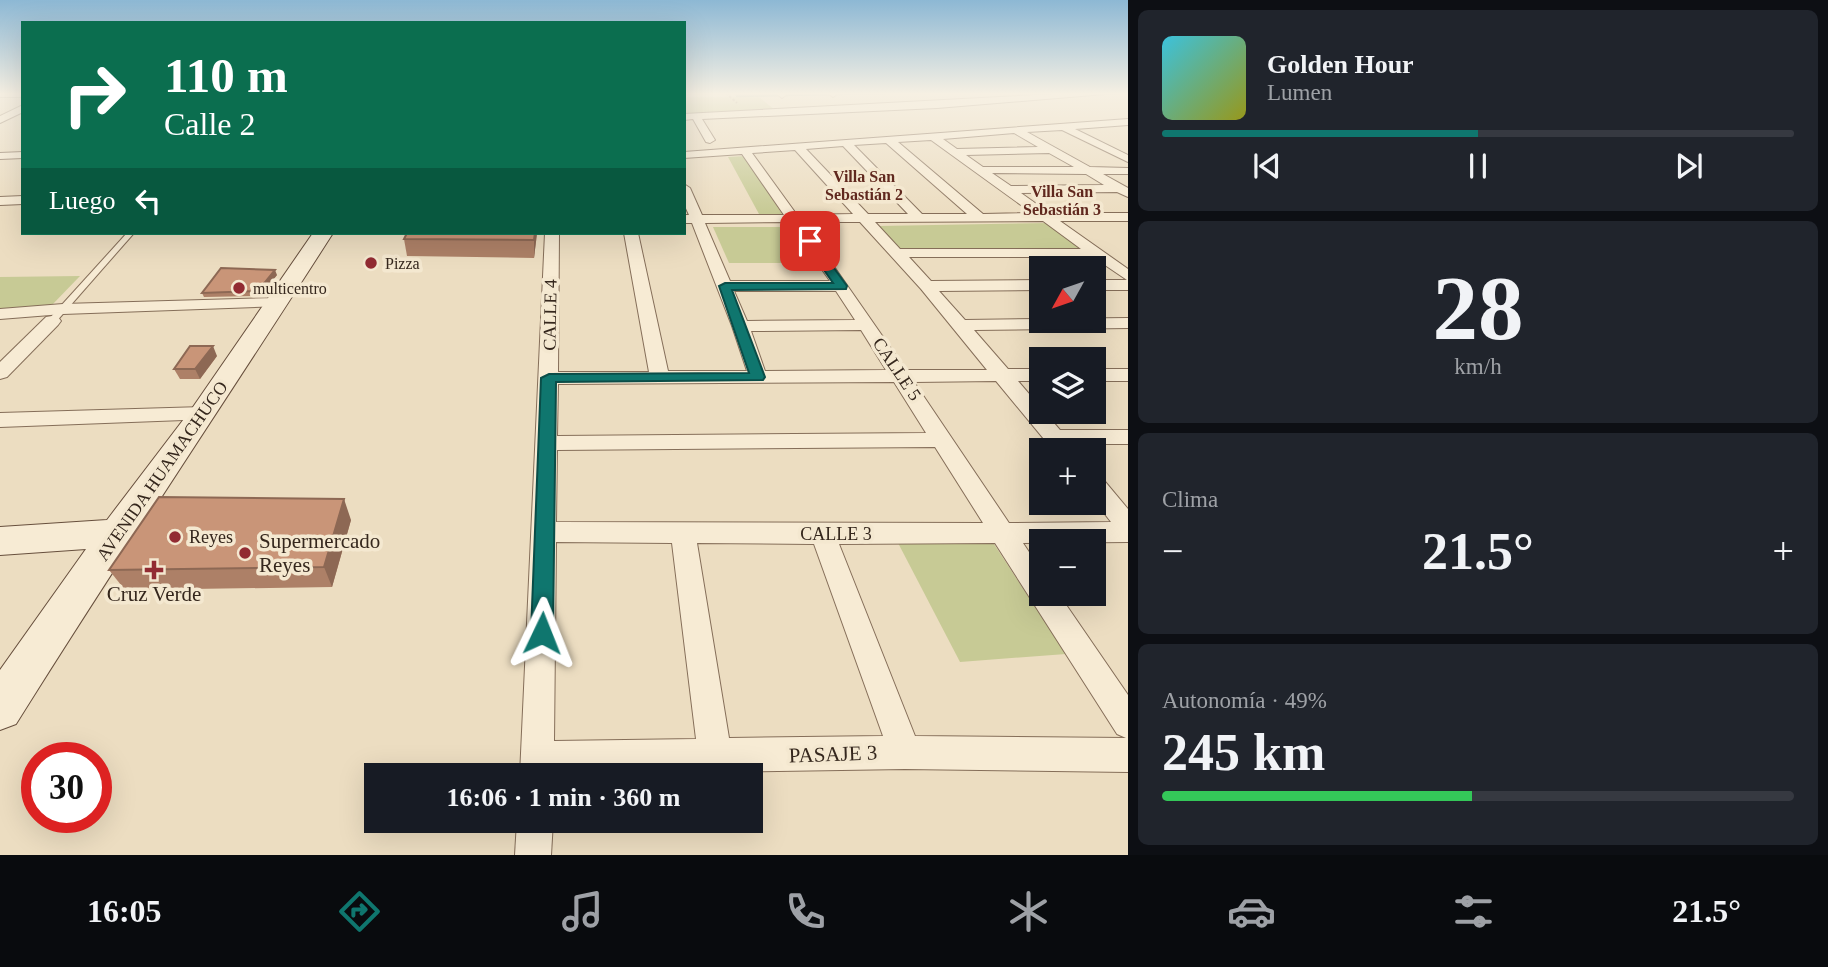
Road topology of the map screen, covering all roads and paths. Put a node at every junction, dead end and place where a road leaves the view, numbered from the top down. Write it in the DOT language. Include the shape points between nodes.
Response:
graph roads {
  1 [pos="706,133"];
  2 [pos="969,133"];
  3 [pos="1020,133"];
  4 [pos="1075,133"];
  5 [pos="934,137"];
  6 [pos="710,140"];
  7 [pos="890,141"];
  8 [pos="847,144"];
  9 [pos="798,147"];
  10 [pos="1050,150"];
  11 [pos="745,151"];
  12 [pos="955,152"];
  13 [pos="21,155"];
  14 [pos="686,155"];
  15 [pos="0,156"];
  16 [pos="1128,159"];
  17 [pos="981,170"];
  18 [pos="1087,170"];
  19 [pos="1128,170"];
  20 [pos="1008,190"];
  21 [pos="1124,191"];
  22 [pos="686,196"];
  23 [pos="21,200"];
  24 [pos="0,201"];
  25 [pos="918,217"];
  26 [pos="979,217"];
  27 [pos="1047,217"];
  28 [pos="1128,217"];
  29 [pos="794,218"];
  30 [pos="862,218"];
  31 [pos="692,219"];
  32 [pos="129,235"];
  33 [pos="322,235"];
  34 [pos="552,235"];
  35 [pos="631,235"];
  36 [pos="897,253"];
  37 [pos="1095,253"];
  38 [pos="1128,276"];
  39 [pos="1029,285"];
  40 [pos="1106,285"];
  41 [pos="1128,285"];
  42 [pos="725,286"];
  43 [pos="841,286"];
  44 [pos="927,286"];
  45 [pos="276,303"];
  46 [pos="0,314"];
  47 [pos="58,315"];
  48 [pos="1128,323"];
  49 [pos="867,325"];
  50 [pos="961,325"];
  51 [pos="741,326"];
  52 [pos="0,373"];
  53 [pos="900,374"];
  54 [pos="1004,375"];
  55 [pos="1029,375"];
  56 [pos="1106,375"];
  57 [pos="1128,375"];
  58 [pos="660,377"];
  59 [pos="758,377"];
  60 [pos="549,378"];
  61 [pos="203,414"];
  62 [pos="0,420"];
  63 [pos="1128,437"];
  64 [pos="1055,438"];
  65 [pos="1106,439"];
  66 [pos="944,440"];
  67 [pos="548,443"];
  68 [pos="1106,499"];
  69 [pos="1128,526"];
  70 [pos="683,532"];
  71 [pos="1002,532"];
  72 [pos="1128,532"];
  73 [pos="117,533"];
  74 [pos="545,533"];
  75 [pos="823,534"];
  76 [pos="0,541"];
  77 [pos="1029,573"];
  78 [pos="1051,606"];
  79 [pos="0,708"];
  80 [pos="1128,723"];
  81 [pos="905,752"];
  82 [pos="1128,755"];
  83 [pos="715,757"];
  84 [pos="538,763"];
  85 [pos="609,763"];
  86 [pos="534,833"];
  87 [pos="533,855"];
  1 -- 6 [label="street"];
  2 -- 5 [label="street"];
  3 -- 10 [label="street"];
  4 -- 16 [label="street"];
  5 -- 7 [label="street"];
  5 -- 12 [label="street"];
  7 -- 8 [label="street"];
  7 -- 26 [label="street"];
  8 -- 9 [label="street"];
  8 -- 25 [label="street"];
  9 -- 11 [label="street"];
  9 -- 30 [label="street"];
  10 -- 12 [label="street"];
  10 -- 18 [label="street"];
  11 -- 14 [label="street"];
  11 -- 29 [label="street, CALLE 5"];
  12 -- 17 [label="street"];
  13 -- 15 [label="street"];
  17 -- 18 [label="street"];
  17 -- 20 [label="street"];
  18 -- 19 [label="street"];
  18 -- 21 [label="street"];
  20 -- 21 [label="street"];
  20 -- 27 [label="street"];
  22 -- 31 [label="street"];
  23 -- 24 [label="street"];
  25 -- 26 [label="street"];
  25 -- 30 [label="street"];
  26 -- 27 [label="street"];
  27 -- 28 [label="street"];
  27 -- 37 [label="street"];
  29 -- 30 [label="street"];
  29 -- 31 [label="street"];
  29 -- 43 [label="street, CALLE 5"];
  30 -- 36 [label="street"];
  31 -- 42 [label="street"];
  32 -- 47 [label="lane"];
  33 -- 45 [label="main road, AVENIDA HUAMACHUCO"];
  34 -- 60 [label="street, CALLE 4"];
  35 -- 58 [label="street"];
  36 -- 37 [label="street"];
  36 -- 44 [label="street"];
  37 -- 38 [label="street"];
  39 -- 44 [label="street"];
  40 -- 41 [label="street"];
  42 -- 43 [label="street"];
  42 -- 51 [label="street"];
  43 -- 49 [label="street, CALLE 5"];
  44 -- 50 [label="street"];
  45 -- 47 [label="street"];
  45 -- 61 [label="main road, AVENIDA HUAMACHUCO"];
  46 -- 47 [label="street"];
  47 -- 52 [label="street"];
  48 -- 50 [label="street"];
  49 -- 51 [label="street"];
  49 -- 53 [label="street, CALLE 5"];
  50 -- 54 [label="street"];
  51 -- 59 [label="street"];
  53 -- 54 [label="street"];
  53 -- 59 [label="street"];
  53 -- 66 [label="street, CALLE 5"];
  54 -- 55 [label="street"];
  54 -- 64 [label="street"];
  56 -- 57 [label="street"];
  58 -- 59 [label="street"];
  58 -- 60 [label="street"];
  60 -- 67 [label="street, CALLE 4"];
  61 -- 62 [label="street"];
  61 -- 73 [label="main road, AVENIDA HUAMACHUCO"];
  63 -- 65 [label="street"];
  66 -- 67 [label="street"];
  66 -- 71 [label="street, CALLE 5"];
  67 -- 74 [label="street, CALLE 4"];
  68 -- 69 [label="street"];
  70 -- 74 [label="street, CALLE 3"];
  70 -- 75 [label="street, CALLE 3"];
  70 -- 83 [label="street"];
  71 -- 72 [label="street, CALLE 3"];
  71 -- 75 [label="street, CALLE 3"];
  71 -- 77 [label="street, CALLE 5"];
  73 -- 76 [label="main road"];
  73 -- 79 [label="main road, AVENIDA HUAMACHUCO"];
  74 -- 84 [label="street, CALLE 4"];
  75 -- 81 [label="street"];
  78 -- 80 [label="street, CALLE 5"];
  81 -- 82 [label="street, PASAJE 3"];
  81 -- 83 [label="street, PASAJE 3"];
  83 -- 85 [label="street, PASAJE 3"];
  86 -- 87 [label="street"];
}
